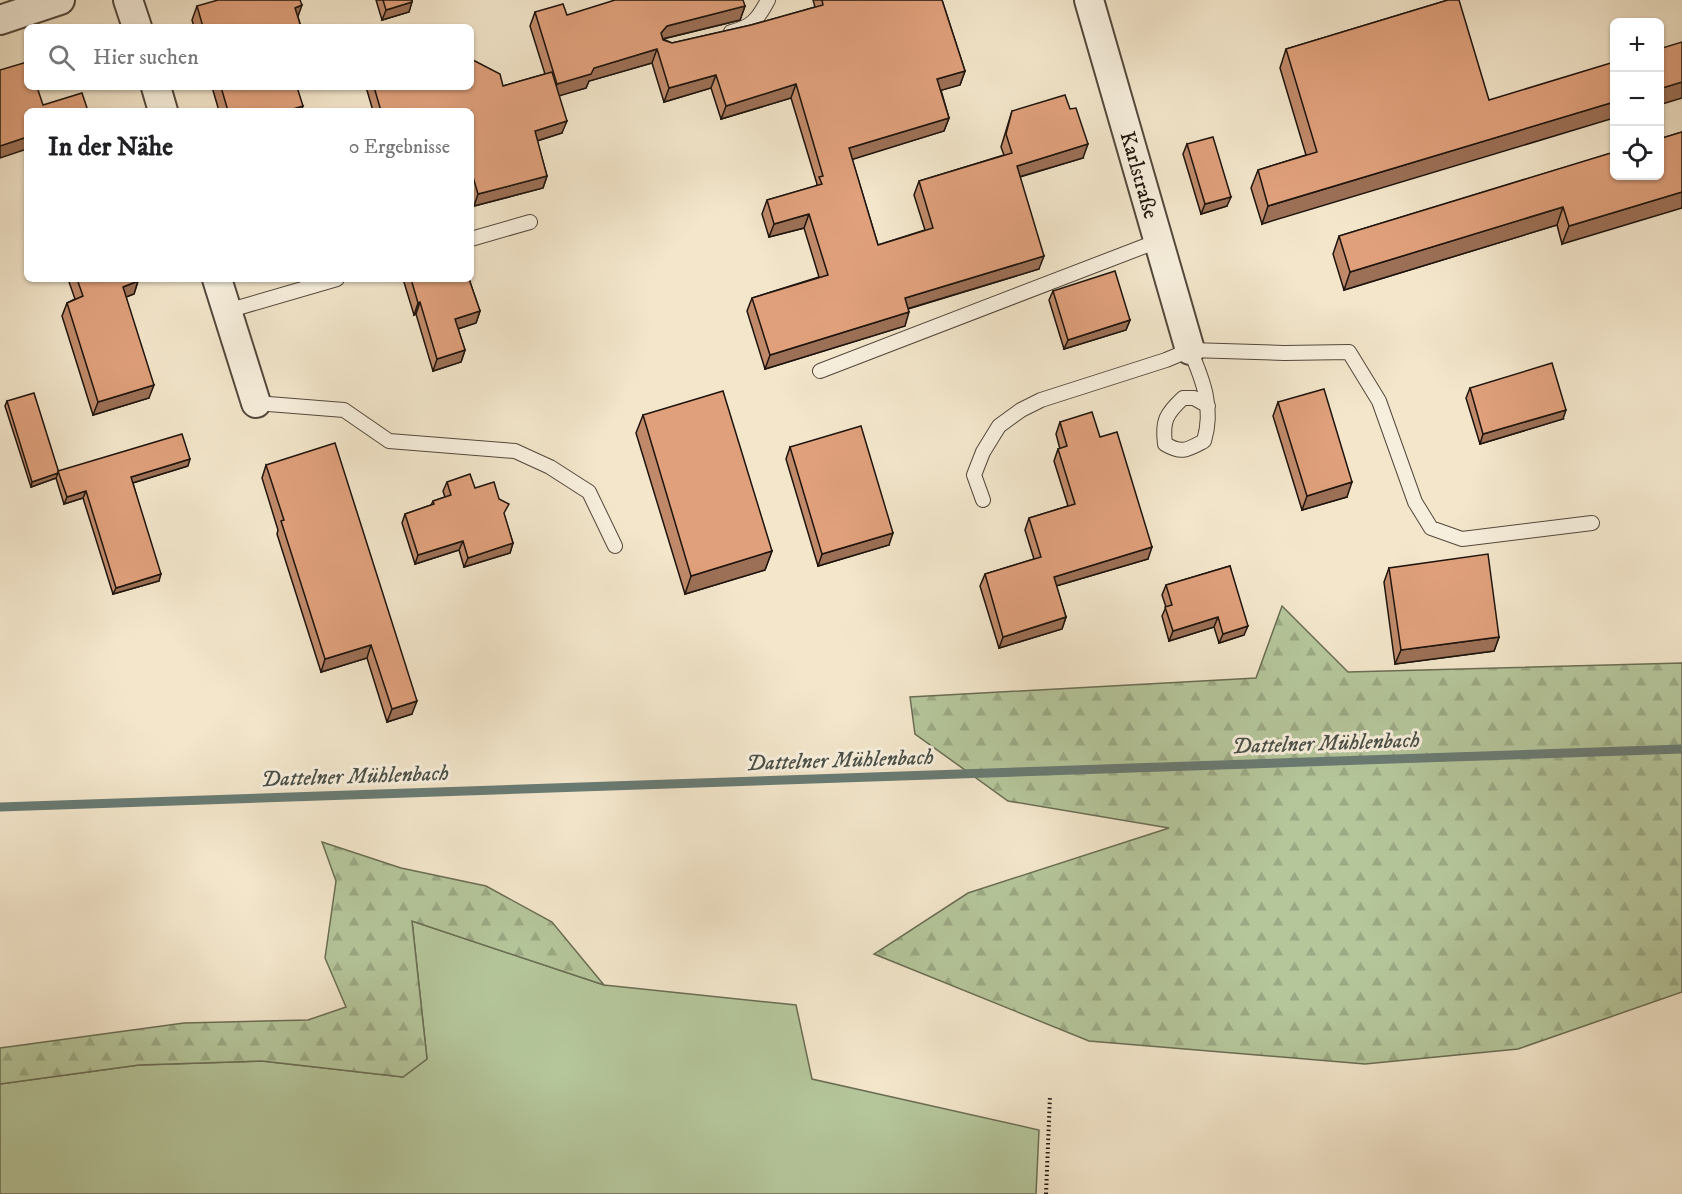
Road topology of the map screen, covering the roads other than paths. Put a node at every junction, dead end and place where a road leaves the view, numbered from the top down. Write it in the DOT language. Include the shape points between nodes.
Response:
graph roads {
  1 [pos="60,0"];
  2 [pos="128,0"];
  3 [pos="768,0"];
  4 [pos="1089,0"];
  5 [pos="0,20"];
  6 [pos="135,24"];
  7 [pos="720,34"];
  8 [pos="157,90"];
  9 [pos="162,108"];
  10 [pos="530,222"];
  11 [pos="474,238"];
  12 [pos="1158,241"];
  13 [pos="218,282"];
  14 [pos="327,282"];
  15 [pos="227,311"];
  16 [pos="1190,350"];
  17 [pos="820,371"];
  18 [pos="256,403"];
  19 [pos="1208,406"];
  20 [pos="982,500"];
  21 [pos="1592,523"];
  22 [pos="615,546"];
  1 -- 5 [label="street"];
  2 -- 6 [label="street"];
  3 -- 7 [label="lane" via="759,18 743,29"];
  4 -- 12 [label="street, Karlstraße"];
  8 -- 9 [label="street"];
  10 -- 11 [label="lane"];
  12 -- 16 [label="street, Karlstraße"];
  12 -- 17 [label="lane"];
  13 -- 15 [label="street"];
  14 -- 15 [label="lane"];
  15 -- 18 [label="street"];
  16 -- 19 [label="lane"];
  16 -- 20 [label="lane" via="1041,400 999,426 982,452 974,475"];
  16 -- 21 [label="lane" via="1349,352 1379,401 1415,502 1431,528 1462,539"];
  18 -- 22 [label="lane" via="344,410 389,441 515,451 589,492"];
}
